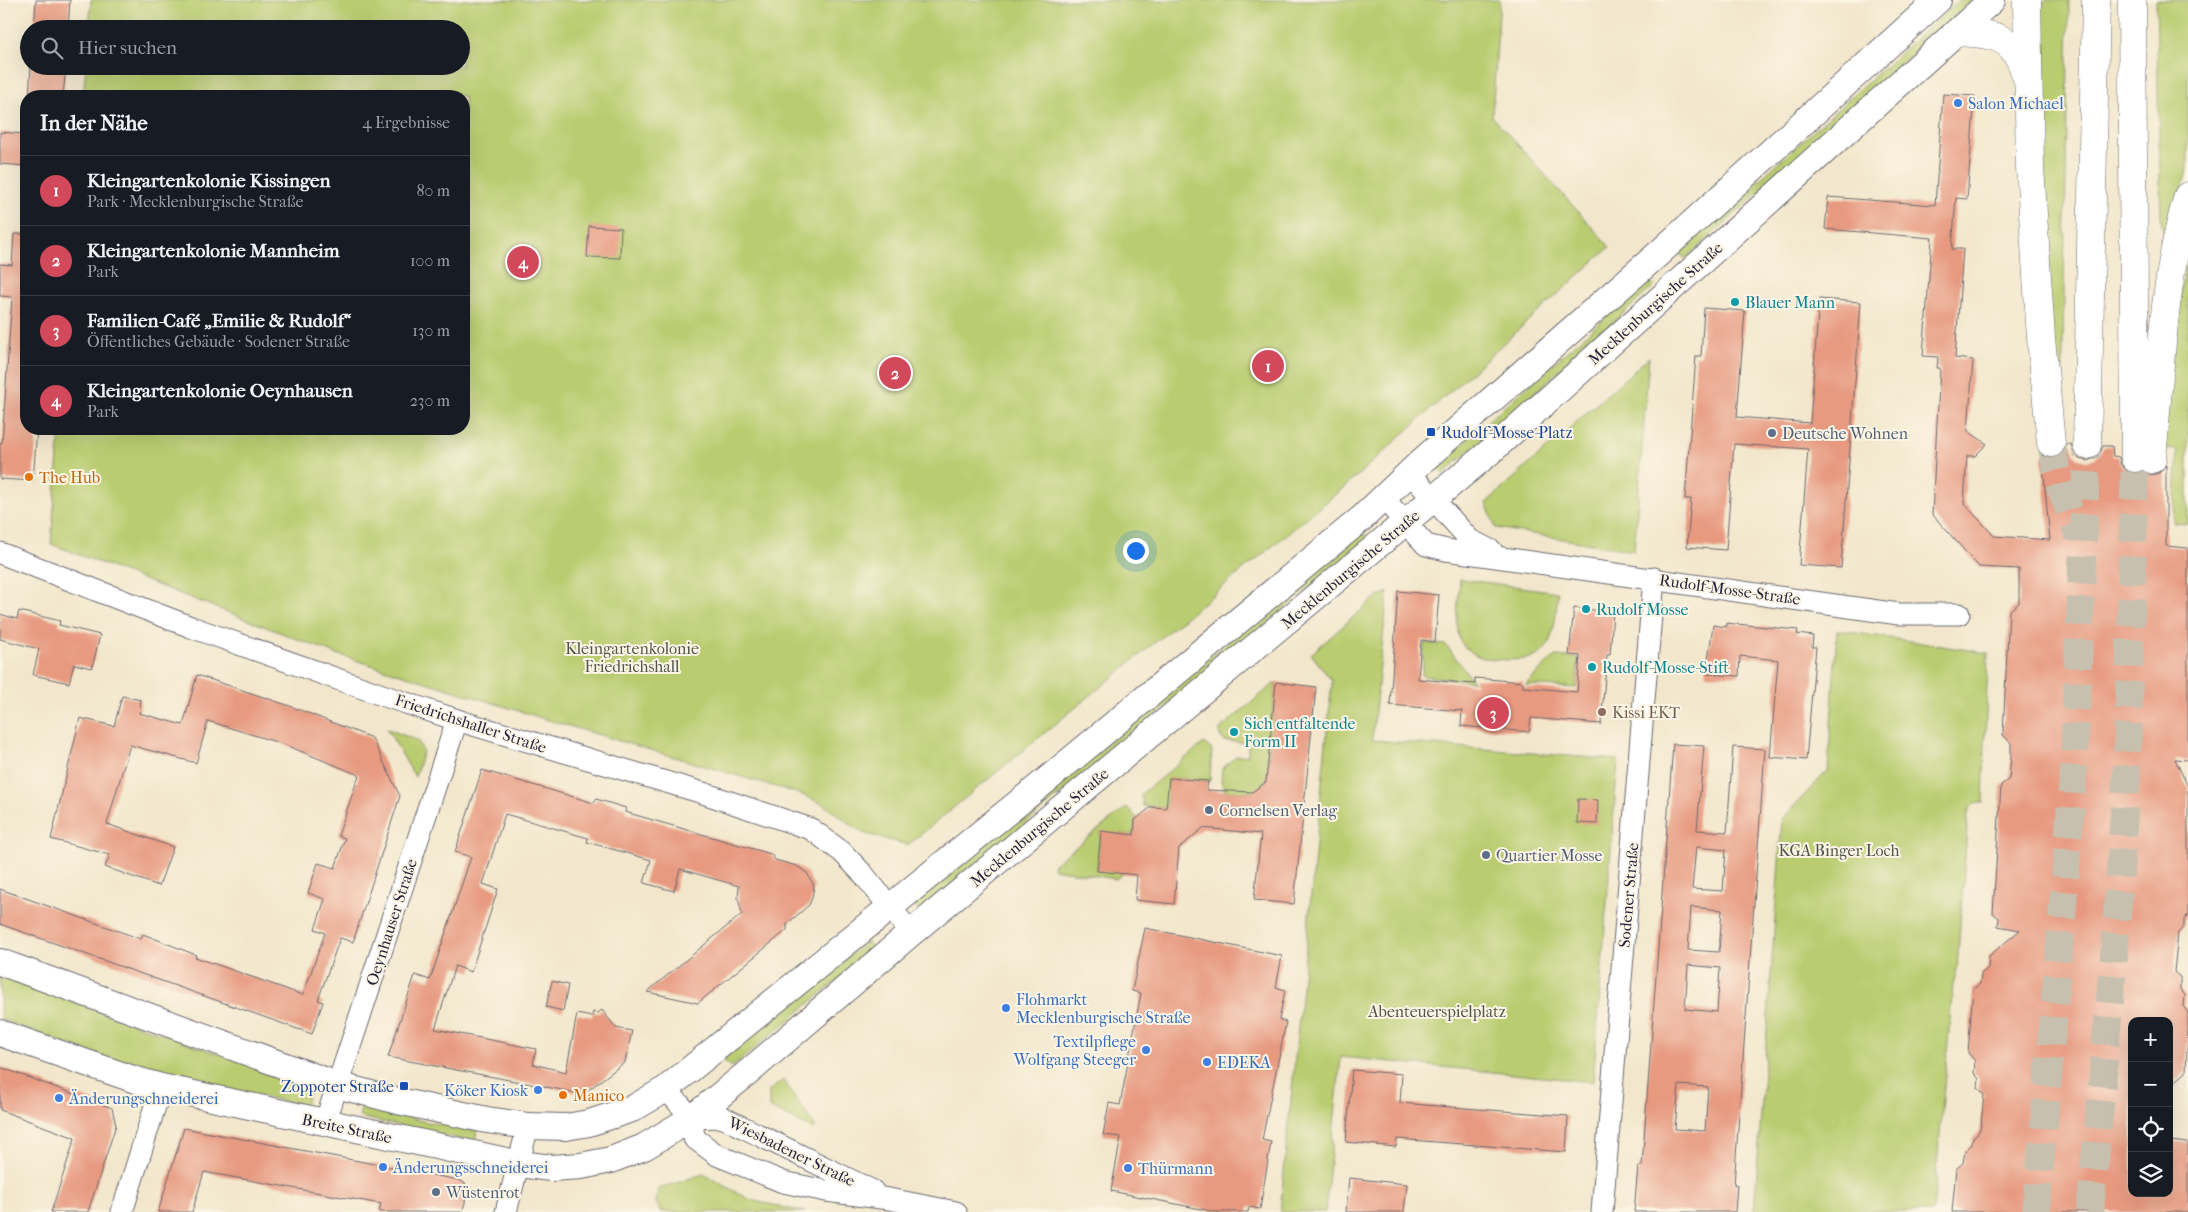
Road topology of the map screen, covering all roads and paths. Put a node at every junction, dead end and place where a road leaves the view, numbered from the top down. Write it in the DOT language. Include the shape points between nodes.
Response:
graph roads {
  1 [pos="1938,0"];
  2 [pos="1992,0"];
  3 [pos="2027,0"];
  4 [pos="2096,0"];
  5 [pos="2132,0"];
  6 [pos="1958,32"];
  7 [pos="2028,85"];
  8 [pos="2188,196"];
  9 [pos="2051,443"];
  10 [pos="2087,445"];
  11 [pos="1410,473"];
  12 [pos="1383,498"];
  13 [pos="1433,500"];
  14 [pos="1404,523"];
  15 [pos="0,552"];
  16 [pos="1501,556"];
  17 [pos="1654,578"];
  18 [pos="1959,614"];
  19 [pos="457,720"];
  20 [pos="890,908"];
  21 [pos="911,933"];
  22 [pos="0,962"];
  23 [pos="0,1033"];
  24 [pos="338,1085"];
  25 [pos="161,1087"];
  26 [pos="666,1089"];
  27 [pos="692,1118"];
  28 [pos="325,1123"];
  29 [pos="528,1126"];
  30 [pos="520,1164"];
  31 [pos="889,1199"];
  32 [pos="122,1212"];
  33 [pos="506,1212"];
  34 [pos="956,1212"];
  35 [pos="1602,1212"];
  1 -- 11 [label="main road, Mecklenburgische Straße"];
  2 -- 6 [label="main road, Mecklenburgische Straße"];
  3 -- 7 [label="highway"];
  4 -- 10 [label="highway"];
  5 -- 8 [label="highway" via="2144,458 2177,240"];
  6 -- 7 [label="highway" via="1994,35 2005,41 2016,50"];
  6 -- 13 [label="main road, Mecklenburgische Straße"];
  7 -- 9 [label="highway" via="2034,248"];
  11 -- 12 [label="main road, Mecklenburgische Straße"];
  11 -- 13 [label="street, Rudolf-Mosse-Straße"];
  12 -- 14 [label="street, Rudolf-Mosse-Straße"];
  12 -- 20 [label="main road, Mecklenburgische Straße"];
  13 -- 14 [label="main road, Mecklenburgische Straße"];
  13 -- 16 [label="street, Rudolf-Mosse-Straße" via="1470,540"];
  14 -- 16 [label="street, Rudolf-Mosse-Straße" via="1426,545"];
  14 -- 21 [label="main road, Mecklenburgische Straße"];
  15 -- 19 [label="street, Friedrichshaller Straße" via="191,627"];
  16 -- 17 [label="street, Rudolf-Mosse-Straße"];
  17 -- 18 [label="street, Rudolf-Mosse-Straße" via="1899,614"];
  17 -- 35 [label="street, Sodener Straße"];
  19 -- 20 [label="street, Friedrichshaller Straße" via="703,793 811,829 842,852"];
  19 -- 24 [label="street, Oeynhauser Straße"];
  20 -- 21 [label="street, Friedrichshaller Straße"];
  20 -- 26 [label="main road, Mecklenburgische Straße"];
  21 -- 27 [label="main road, Mecklenburgische Straße"];
  22 -- 24 [label="main road"];
  23 -- 25 [label="main road, Breite Straße"];
  24 -- 28 [label="street, Oeynhauser Straße"];
  24 -- 29 [label="main road" via="429,1108"];
  25 -- 28 [label="main road, Breite Straße"];
  25 -- 32 [label="street"];
  26 -- 27 [label="street, Wiesbadener Straße"];
  26 -- 29 [label="main road" via="632,1109 589,1123 566,1127"];
  27 -- 30 [label="main road, Breite Straße" via="644,1147 611,1160 551,1168"];
  27 -- 31 [label="street, Wiesbadener Straße" via="722,1117"];
  27 -- 31 [label="street, Wiesbadener Straße" via="694,1138 717,1155 748,1168 784,1182"];
  28 -- 30 [label="main road, Breite Straße"];
  29 -- 30 [label="street"];
  30 -- 33 [label="street"];
  31 -- 34 [label="street, Wiesbadener Straße"];
}
